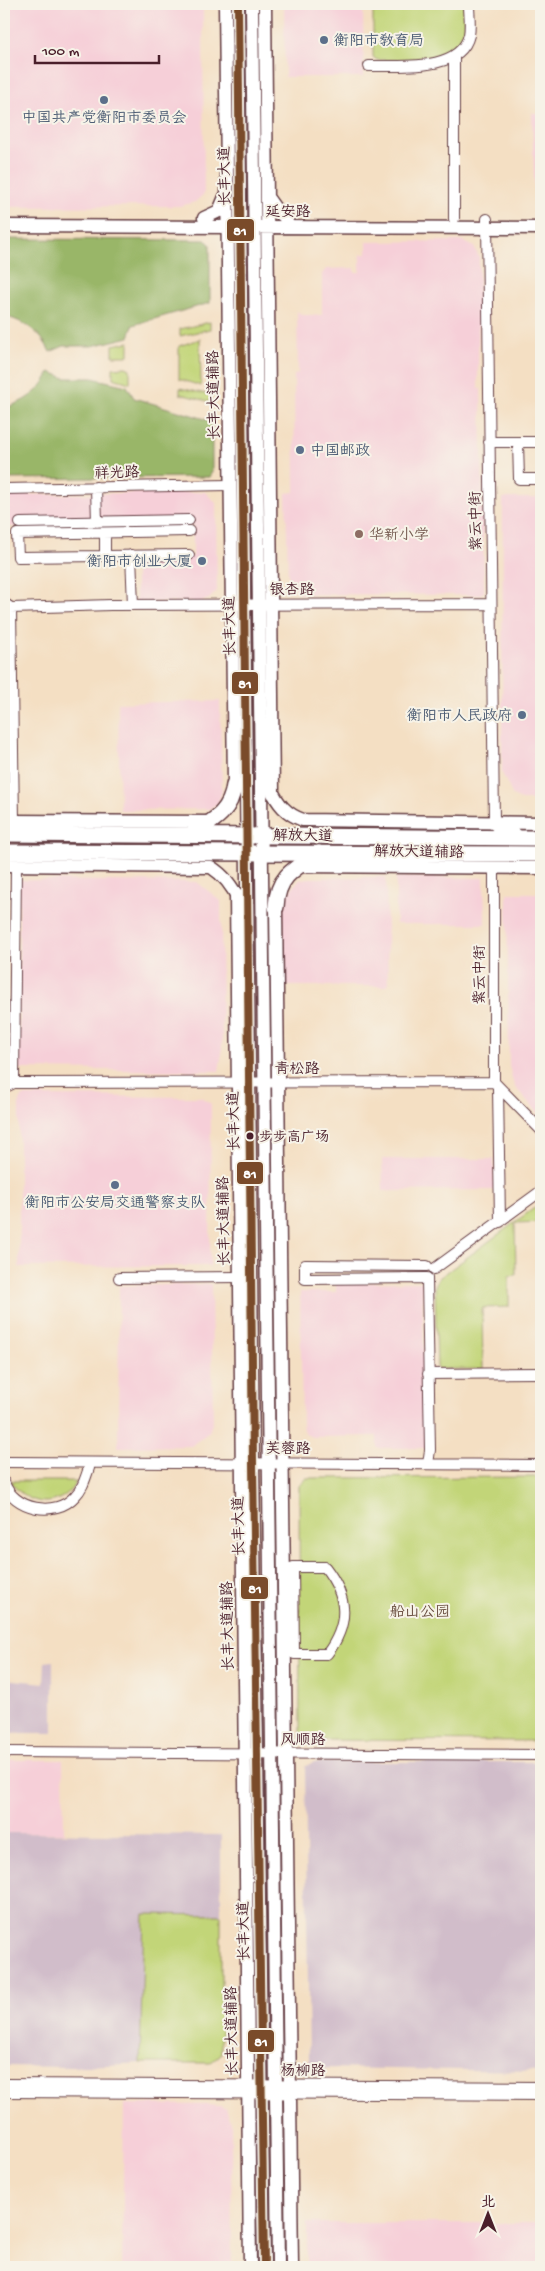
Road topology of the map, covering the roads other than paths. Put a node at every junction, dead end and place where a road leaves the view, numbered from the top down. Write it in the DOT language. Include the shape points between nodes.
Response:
graph roads {
  1 [pos="225,4"];
  2 [pos="252,4"];
  3 [pos="265,4"];
  4 [pos="469,4"];
  5 [pos="236,6"];
  6 [pos="454,56"];
  7 [pos="369,66"];
  8 [pos="254,173"];
  9 [pos="226,184"];
  10 [pos="268,199"];
  11 [pos="4,218"];
  12 [pos="454,219"];
  13 [pos="541,219"];
  14 [pos="205,222"];
  15 [pos="227,222"];
  16 [pos="241,222"];
  17 [pos="254,222"];
  18 [pos="268,223"];
  19 [pos="288,223"];
  20 [pos="487,223"];
  21 [pos="4,226"];
  22 [pos="541,228"];
  23 [pos="227,246"];
  24 [pos="268,250"];
  25 [pos="241,272"];
  26 [pos="242,358"];
  27 [pos="262,358"];
  28 [pos="490,442"];
  29 [pos="518,442"];
  30 [pos="541,442"];
  31 [pos="243,452"];
  32 [pos="541,479"];
  33 [pos="230,485"];
  34 [pos="96,488"];
  35 [pos="4,489"];
  36 [pos="244,509"];
  37 [pos="189,520"];
  38 [pos="97,522"];
  39 [pos="20,523"];
  40 [pos="189,531"];
  41 [pos="105,533"];
  42 [pos="131,555"];
  43 [pos="189,555"];
  44 [pos="105,556"];
  45 [pos="232,604"];
  46 [pos="245,604"];
  47 [pos="265,604"];
  48 [pos="491,604"];
  49 [pos="132,605"];
  50 [pos="7,606"];
  51 [pos="246,681"];
  52 [pos="272,692"];
  53 [pos="259,716"];
  54 [pos="8,732"];
  55 [pos="234,733"];
  56 [pos="272,743"];
  57 [pos="260,766"];
  58 [pos="234,785"];
  59 [pos="273,794"];
  60 [pos="9,821"];
  61 [pos="212,822"];
  62 [pos="494,822"];
  63 [pos="541,823"];
  64 [pos="4,834"];
  65 [pos="41,834"];
  66 [pos="190,834"];
  67 [pos="254,835"];
  68 [pos="518,838"];
  69 [pos="541,838"];
  70 [pos="254,852"];
  71 [pos="319,853"];
  72 [pos="541,854"];
  73 [pos="10,858"];
  74 [pos="494,861"];
  75 [pos="297,866"];
  76 [pos="541,868"];
  77 [pos="236,894"];
  78 [pos="276,907"];
  79 [pos="247,919"];
  80 [pos="14,1083"];
  81 [pos="243,1083"];
  82 [pos="263,1083"];
  83 [pos="278,1083"];
  84 [pos="496,1084"];
  85 [pos="4,1088"];
  86 [pos="541,1130"];
  87 [pos="541,1191"];
  88 [pos="500,1222"];
  89 [pos="431,1267"];
  90 [pos="245,1277"];
  91 [pos="119,1278"];
  92 [pos="427,1278"];
  93 [pos="541,1373"];
  94 [pos="428,1374"];
  95 [pos="4,1462"];
  96 [pos="430,1464"];
  97 [pos="541,1464"];
  98 [pos="247,1466"];
  99 [pos="269,1466"];
  100 [pos="283,1466"];
  101 [pos="4,1468"];
  102 [pos="89,1468"];
  103 [pos="541,1471"];
  104 [pos="4,1482"];
  105 [pos="293,1567"];
  106 [pos="4,1746"];
  107 [pos="541,1748"];
  108 [pos="251,1750"];
  109 [pos="272,1751"];
  110 [pos="286,1751"];
  111 [pos="4,1752"];
  112 [pos="541,1755"];
  113 [pos="4,2084"];
  114 [pos="541,2087"];
  115 [pos="248,2089"];
  116 [pos="262,2089"];
  117 [pos="275,2089"];
  118 [pos="290,2089"];
  119 [pos="4,2092"];
  120 [pos="541,2095"];
  121 [pos="250,2267"];
  122 [pos="264,2267"];
  123 [pos="278,2267"];
  124 [pos="292,2267"];
  1 -- 9 [label="main road, 长丰大道辅路"];
  2 -- 8 [label="main road, 长丰大道"];
  3 -- 10 [label="main road"];
  4 -- 6 [label="street" via="469,34"];
  5 -- 16 [label="main road, 长丰大道"];
  6 -- 7 [label="street" via="422,65"];
  6 -- 12 [label="street"];
  8 -- 10 [label="main road"];
  8 -- 17 [label="main road, 长丰大道"];
  9 -- 14 [label="main road" via="225,200 219,211"];
  9 -- 15 [label="main road, 长丰大道辅路"];
  10 -- 18 [label="main road"];
  10 -- 19 [label="main road"];
  11 -- 14 [label="main road, 延安路"];
  12 -- 19 [label="main road, 延安路"];
  12 -- 20 [label="main road, 延安路"];
  13 -- 20 [label="main road, 延安路"];
  14 -- 15 [label="main road, 延安路"];
  14 -- 21 [label="main road, 延安路"];
  14 -- 23 [label="main road"];
  15 -- 16 [label="main road, 延安路"];
  15 -- 23 [label="main road, 长丰大道辅路"];
  16 -- 17 [label="main road, 延安路"];
  16 -- 25 [label="main road, 长丰大道"];
  17 -- 18 [label="main road, 延安路"];
  17 -- 27 [label="main road, 长丰大道"];
  18 -- 19 [label="main road, 延安路"];
  18 -- 24 [label="main road"];
  19 -- 20 [label="main road, 延安路"];
  19 -- 24 [label="main road" via="271,239"];
  20 -- 22 [label="main road, 延安路"];
  20 -- 28 [label="street, 紫云中街"];
  23 -- 25 [label="main road"];
  23 -- 33 [label="main road, 长丰大道辅路"];
  24 -- 27 [label="main road" via="268,337"];
  25 -- 26 [label="main road, 长丰大道"];
  26 -- 27 [label="main road"];
  26 -- 31 [label="main road, 长丰大道"];
  27 -- 47 [label="main road"];
  27 -- 47 [label="main road, 长丰大道" via="256,385"];
  28 -- 29 [label="street"];
  28 -- 48 [label="street, 紫云中街"];
  29 -- 30 [label="street"];
  29 -- 32 [label="street" via="519,479"];
  31 -- 33 [label="main road"];
  31 -- 36 [label="main road, 长丰大道"];
  33 -- 34 [label="street, 祥光路"];
  33 -- 36 [label="main road"];
  33 -- 45 [label="main road, 长丰大道辅路"];
  34 -- 35 [label="street, 祥光路"];
  34 -- 38 [label="street"];
  36 -- 46 [label="main road, 长丰大道"];
  37 -- 38 [label="street"];
  38 -- 39 [label="street"];
  40 -- 41 [label="street"];
  41 -- 44 [label="street"];
  41 -- 44 [label="street" via="17,534 18,556"];
  42 -- 43 [label="street"];
  42 -- 44 [label="street"];
  42 -- 49 [label="street"];
  45 -- 46 [label="street, 银杏路"];
  45 -- 49 [label="street, 银杏路"];
  45 -- 55 [label="main road, 长丰大道辅路"];
  46 -- 47 [label="street, 银杏路"];
  46 -- 51 [label="main road, 长丰大道"];
  47 -- 48 [label="street, 银杏路"];
  47 -- 52 [label="main road"];
  47 -- 53 [label="main road, 长丰大道"];
  48 -- 62 [label="street, 紫云中街"];
  49 -- 50 [label="street, 银杏路"];
  50 -- 54 [label="street"];
  51 -- 55 [label="main road"];
  51 -- 67 [label="main road, 长丰大道"];
  52 -- 53 [label="main road"];
  52 -- 56 [label="main road"];
  53 -- 56 [label="main road"];
  53 -- 57 [label="main road, 长丰大道"];
  54 -- 60 [label="street"];
  55 -- 58 [label="main road, 长丰大道辅路"];
  56 -- 59 [label="main road"];
  57 -- 59 [label="main road"];
  57 -- 67 [label="main road, 长丰大道"];
  58 -- 61 [label="highway" via="233,798"];
  59 -- 62 [label="main road, 解放大道辅路" via="290,815 303,820"];
  60 -- 61 [label="main road"];
  60 -- 65 [label="highway"];
  61 -- 66 [label="highway"];
  62 -- 63 [label="main road, 解放大道辅路"];
  62 -- 68 [label="highway"];
  64 -- 65 [label="highway, 解放大道"];
  65 -- 66 [label="highway, 解放大道"];
  66 -- 67 [label="highway, 解放大道"];
  67 -- 68 [label="highway, 解放大道"];
  67 -- 70 [label="main road, 长丰大道"];
  68 -- 69 [label="highway, 解放大道"];
  70 -- 71 [label="highway, 解放大道"];
  70 -- 73 [label="highway, 解放大道"];
  70 -- 79 [label="main road, 长丰大道"];
  70 -- 82 [label="main road, 长丰大道"];
  71 -- 74 [label="highway, 解放大道"];
  71 -- 75 [label="highway"];
  72 -- 74 [label="highway, 解放大道"];
  73 -- 77 [label="main road" via="210,868 219,872"];
  73 -- 80 [label="street"];
  74 -- 75 [label="main road, 解放大道辅路"];
  74 -- 76 [label="main road, 解放大道辅路"];
  74 -- 84 [label="street, 紫云中街"];
  75 -- 78 [label="highway" via="280,885"];
  77 -- 79 [label="main road"];
  77 -- 81 [label="main road"];
  78 -- 83 [label="main road"];
  79 -- 81 [label="main road, 长丰大道"];
  80 -- 81 [label="street, 青松路"];
  80 -- 85 [label="street, 青松路"];
  81 -- 82 [label="street, 青松路"];
  81 -- 90 [label="main road, 长丰大道"];
  82 -- 83 [label="street, 青松路"];
  82 -- 99 [label="main road, 长丰大道"];
  83 -- 84 [label="street, 青松路"];
  83 -- 100 [label="main road"];
  84 -- 86 [label="street"];
  84 -- 88 [label="street, 紫云中街"];
  87 -- 88 [label="street"];
  88 -- 89 [label="street"];
  89 -- 92 [label="street" via="423,1272"];
  89 -- 92 [label="street" via="305,1265 305,1279"];
  90 -- 91 [label="street"];
  90 -- 98 [label="main road, 长丰大道"];
  92 -- 94 [label="street"];
  93 -- 94 [label="street"];
  94 -- 96 [label="street"];
  95 -- 98 [label="street, 芙蓉路"];
  96 -- 97 [label="street, 芙蓉路"];
  96 -- 100 [label="street, 芙蓉路"];
  98 -- 99 [label="street, 芙蓉路"];
  98 -- 102 [label="street, 芙蓉路"];
  98 -- 108 [label="main road, 长丰大道"];
  99 -- 100 [label="street, 芙蓉路"];
  99 -- 109 [label="main road, 长丰大道"];
  100 -- 103 [label="street, 芙蓉路"];
  100 -- 110 [label="main road"];
  101 -- 102 [label="street, 芙蓉路"];
  102 -- 104 [label="street" via="74,1498 50,1509 25,1505 14,1498"];
  105 -- 105 [label="street" via="325,1567 340,1590 342,1630 328,1654 294,1654"];
  106 -- 108 [label="street, 风顺路"];
  107 -- 110 [label="street, 风顺路"];
  108 -- 109 [label="street, 风顺路"];
  108 -- 111 [label="street, 风顺路"];
  108 -- 115 [label="main road, 长丰大道辅路"];
  108 -- 116 [label="main road, 长丰大道"];
  109 -- 110 [label="street, 风顺路"];
  109 -- 117 [label="main road, 长丰大道"];
  110 -- 112 [label="street, 风顺路"];
  110 -- 118 [label="main road"];
  113 -- 115 [label="street, 杨柳路"];
  114 -- 118 [label="street, 杨柳路"];
  115 -- 116 [label="street, 杨柳路"];
  115 -- 119 [label="street, 杨柳路"];
  115 -- 121 [label="main road, 长丰大道辅路"];
  116 -- 117 [label="street, 杨柳路"];
  116 -- 122 [label="main road, 长丰大道"];
  117 -- 118 [label="street, 杨柳路"];
  117 -- 123 [label="main road, 长丰大道"];
  118 -- 120 [label="street, 杨柳路"];
  118 -- 124 [label="main road"];
}
